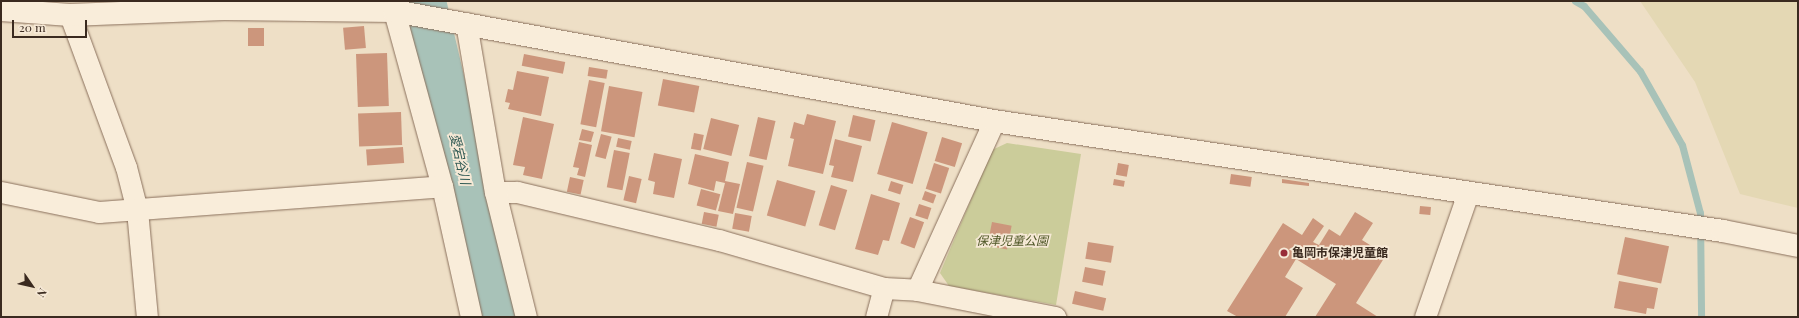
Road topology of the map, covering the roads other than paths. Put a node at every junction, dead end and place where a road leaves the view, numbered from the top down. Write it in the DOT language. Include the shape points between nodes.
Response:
graph roads {
  1 [pos="1,10"];
  2 [pos="399,12"];
  3 [pos="70,15"];
  4 [pos="457,22"];
  5 [pos="994,121"];
  6 [pos="442,186"];
  7 [pos="1,192"];
  8 [pos="495,192"];
  9 [pos="1468,193"];
  10 [pos="137,210"];
  11 [pos="1798,246"];
  12 [pos="884,288"];
  13 [pos="917,290"];
  14 [pos="147,317"];
  15 [pos="471,317"];
  16 [pos="526,317"];
  17 [pos="876,317"];
  18 [pos="1055,317"];
  19 [pos="1425,317"];
  1 -- 3 [label="street"];
  2 -- 3 [label="street" via="224,9"];
  2 -- 4 [label="street"];
  2 -- 6 [label="street"];
  3 -- 10 [label="street" via="126,167"];
  4 -- 5 [label="street"];
  4 -- 8 [label="street"];
  5 -- 9 [label="street"];
  5 -- 13 [label="street"];
  6 -- 10 [label="street"];
  6 -- 15 [label="street"];
  7 -- 10 [label="street" via="99,212"];
  8 -- 12 [label="street" via="517,192 719,240"];
  8 -- 16 [label="street"];
  9 -- 11 [label="street" via="1687,226"];
  9 -- 19 [label="street"];
  10 -- 14 [label="street"];
  12 -- 13 [label="street"];
  12 -- 17 [label="street"];
  13 -- 18 [label="street"];
}
